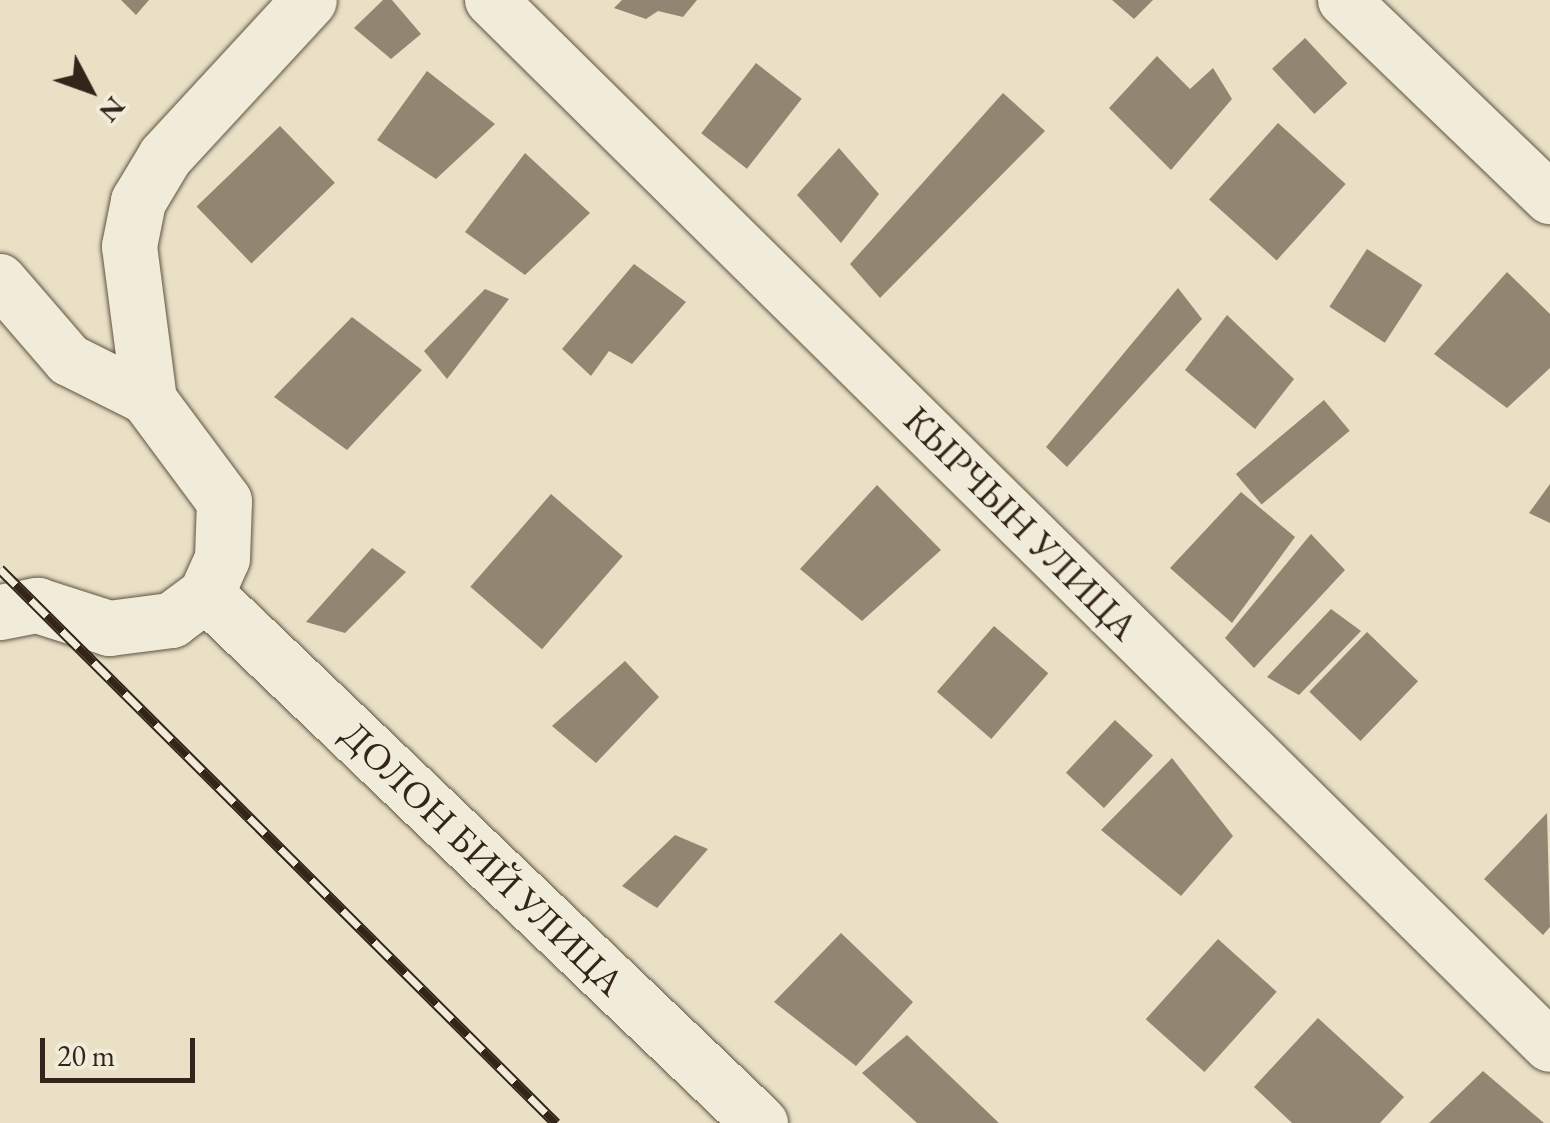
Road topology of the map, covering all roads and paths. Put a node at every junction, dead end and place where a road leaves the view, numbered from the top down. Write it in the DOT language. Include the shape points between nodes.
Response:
graph roads {
  1 [pos="309,0"];
  2 [pos="491,0"];
  3 [pos="1344,0"];
  4 [pos="1550,198"];
  5 [pos="0,280"];
  6 [pos="149,400"];
  7 [pos="206,594"];
  8 [pos="0,612"];
  9 [pos="1550,1046"];
  10 [pos="760,1123"];
  1 -- 6 [label="street" via="165,156 138,201 129,246"];
  2 -- 9 [label="street, КЫРЧЫН УЛИЦА"];
  3 -- 4 [label="street"];
  5 -- 6 [label="street" via="69,360"];
  6 -- 7 [label="street" via="224,501 222,558"];
  7 -- 8 [label="street" via="172,620 109,628 36,605"];
  7 -- 10 [label="street, ДОЛОН БИЙ УЛИЦА"];
}
